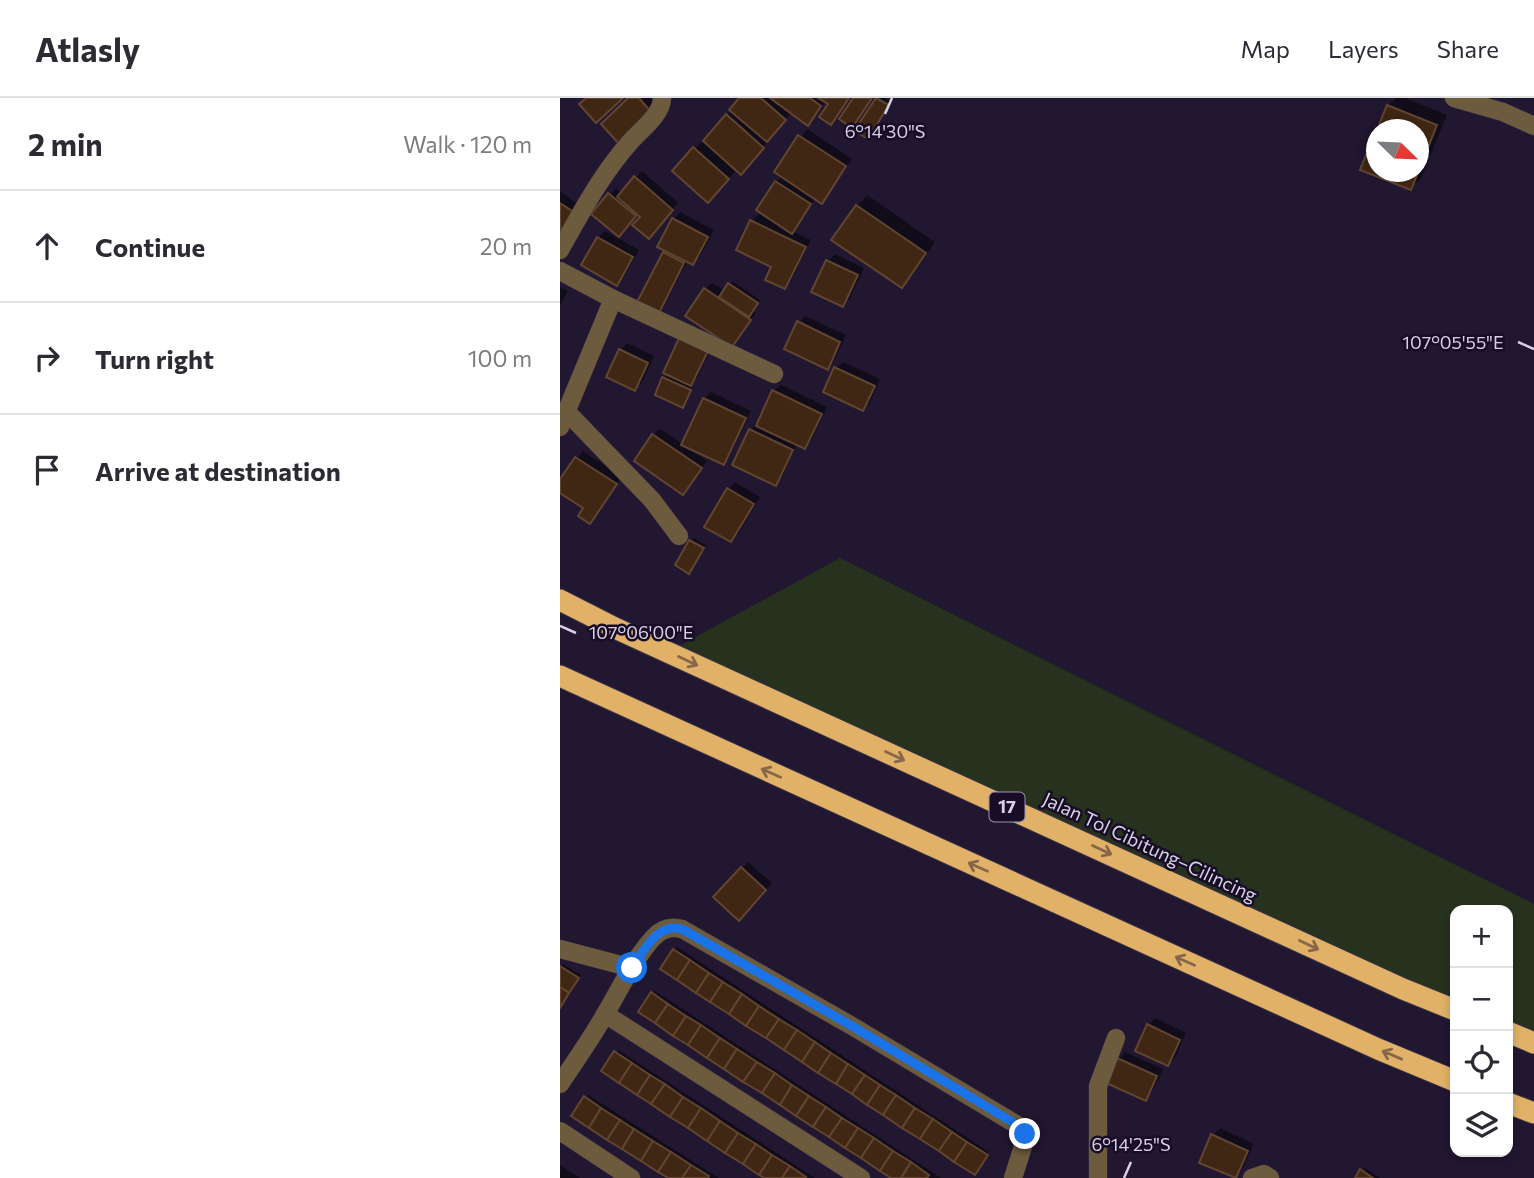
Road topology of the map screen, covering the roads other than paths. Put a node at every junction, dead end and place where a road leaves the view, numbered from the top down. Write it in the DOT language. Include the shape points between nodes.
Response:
graph roads {
  1 [pos="662,98"];
  2 [pos="1454,98"];
  3 [pos="1498,105"];
  4 [pos="1534,126"];
  5 [pos="560,250"];
  6 [pos="560,271"];
  7 [pos="613,299"];
  8 [pos="774,374"];
  9 [pos="563,419"];
  10 [pos="679,536"];
  11 [pos="560,600"];
  12 [pos="560,676"];
  13 [pos="560,949"];
  14 [pos="632,968"];
  15 [pos="1450,1008"];
  16 [pos="606,1014"];
  17 [pos="1513,1034"];
  18 [pos="1116,1038"];
  19 [pos="1534,1043"];
  20 [pos="1450,1079"];
  21 [pos="560,1084"];
  22 [pos="1513,1104"];
  23 [pos="1534,1113"];
  24 [pos="560,1131"];
  25 [pos="631,1178"];
  26 [pos="861,1178"];
  27 [pos="1013,1178"];
  28 [pos="1098,1178"];
  29 [pos="1252,1178"];
  30 [pos="1270,1178"];
  1 -- 5 [label="street" via="661,109 628,143 596,187"];
  2 -- 3 [label="street"];
  3 -- 4 [label="street"];
  6 -- 7 [label="street"];
  7 -- 8 [label="street"];
  7 -- 9 [label="street"];
  9 -- 10 [label="street" via="652,500"];
  11 -- 15 [label="highway, Jalan Tol Cibitung–Cilincing / 17, one-way"];
  20 -- 12 [label="highway, one-way"];
  13 -- 14 [label="street"];
  14 -- 16 [label="street"];
  14 -- 27 [label="street" via="664,929 682,929 1019,1126 1025,1134 1024,1148"];
  16 -- 21 [label="street"];
  16 -- 26 [label="street"];
  17 -- 19 [label="highway"];
  18 -- 28 [label="street" via="1098,1086"];
  22 -- 23 [label="highway"];
  24 -- 25 [label="street"];
  29 -- 30 [label="street" via="1264,1174"];
}
